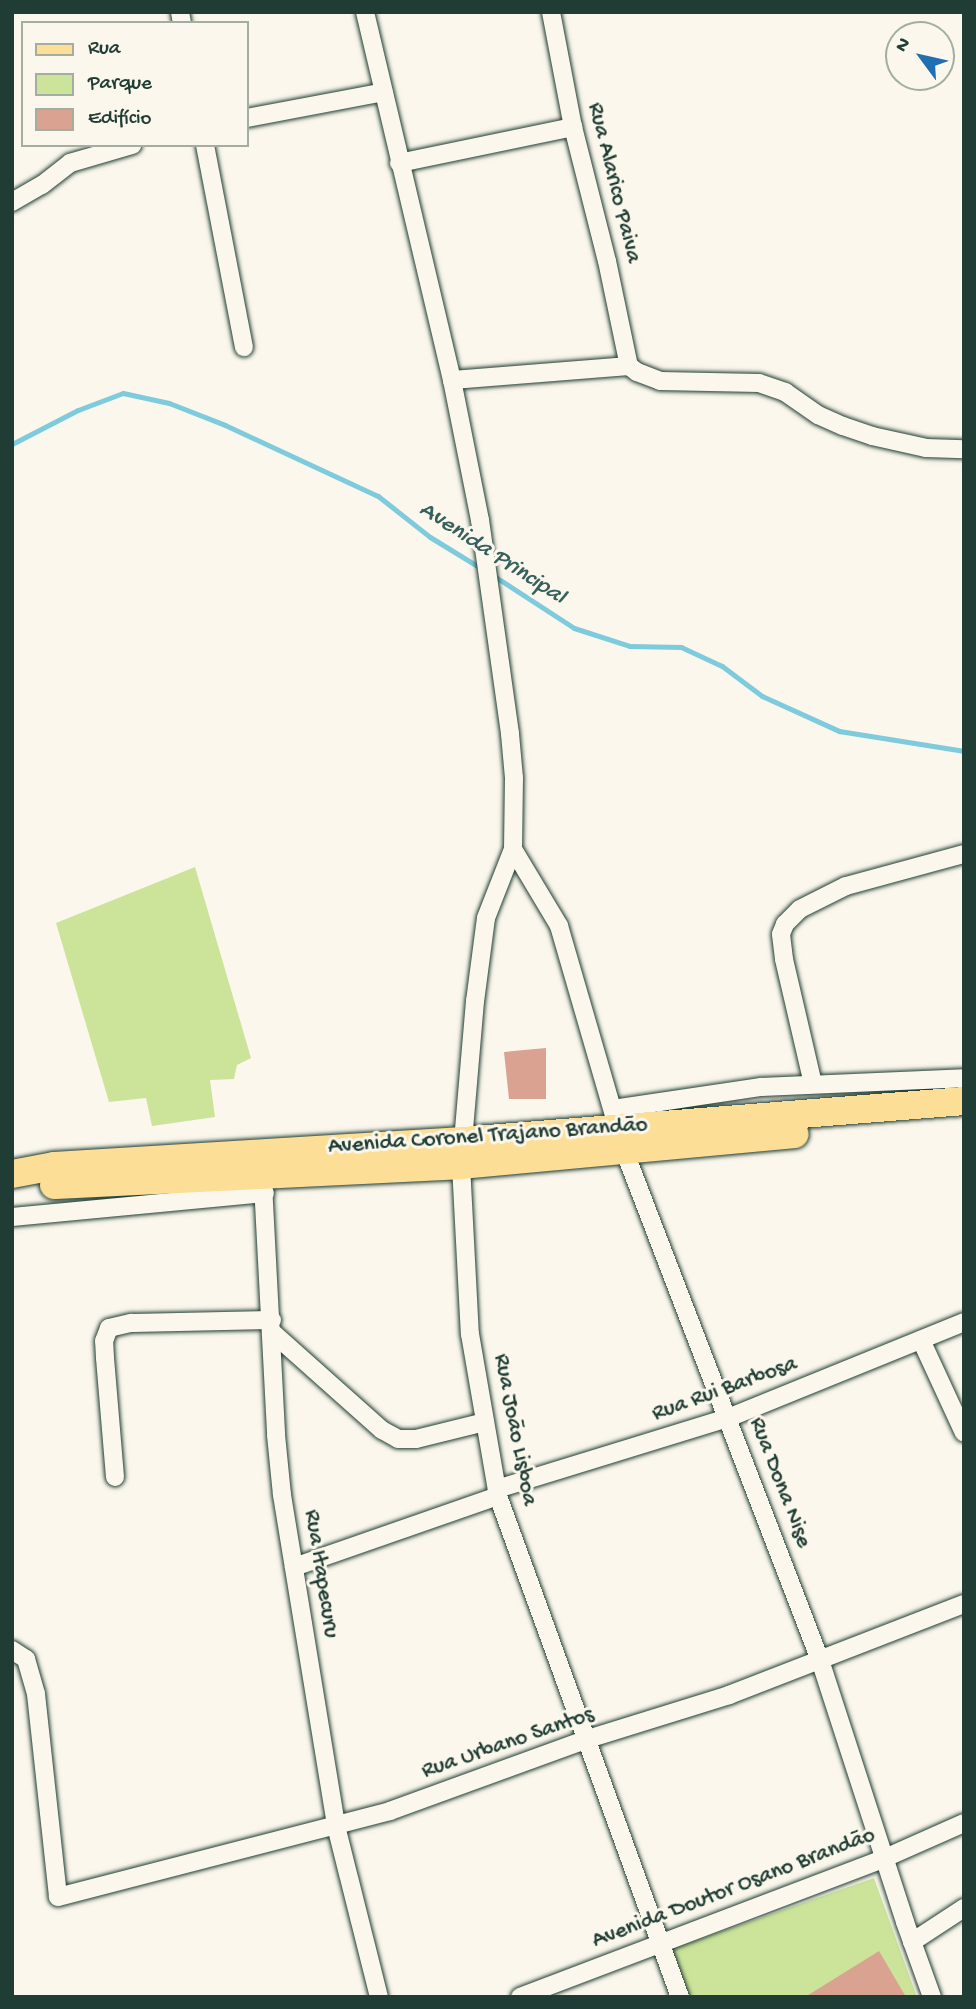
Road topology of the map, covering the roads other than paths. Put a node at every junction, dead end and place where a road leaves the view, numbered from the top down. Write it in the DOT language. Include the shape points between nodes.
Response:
graph roads {
  1 [pos="365,12"];
  2 [pos="551,12"];
  3 [pos="384,92"];
  4 [pos="248,118"];
  5 [pos="573,127"];
  6 [pos="125,147"];
  7 [pos="205,147"];
  8 [pos="399,163"];
  9 [pos="12,202"];
  10 [pos="244,347"];
  11 [pos="629,366"];
  12 [pos="452,380"];
  13 [pos="964,449"];
  14 [pos="513,849"];
  15 [pos="964,854"];
  16 [pos="964,1078"];
  17 [pos="813,1084"];
  18 [pos="964,1101"];
  19 [pos="964,1118"];
  20 [pos="618,1129"];
  21 [pos="462,1153"];
  22 [pos="263,1173"];
  23 [pos="12,1174"];
  24 [pos="12,1187"];
  25 [pos="12,1217"];
  26 [pos="964,1321"];
  27 [pos="272,1326"];
  28 [pos="921,1340"];
  29 [pos="728,1418"];
  30 [pos="485,1422"];
  31 [pos="964,1433"];
  32 [pos="115,1477"];
  33 [pos="498,1493"];
  34 [pos="294,1567"];
  35 [pos="964,1604"];
  36 [pos="12,1650"];
  37 [pos="820,1660"];
  38 [pos="588,1740"];
  39 [pos="964,1823"];
  40 [pos="336,1826"];
  41 [pos="885,1858"];
  42 [pos="964,1908"];
  43 [pos="912,1942"];
  44 [pos="658,1943"];
  45 [pos="379,1997"];
  46 [pos="520,1997"];
  47 [pos="680,1997"];
  48 [pos="932,1997"];
  1 -- 3 [label="street"];
  2 -- 5 [label="street, Rua Alarico Paiva"];
  3 -- 4 [label="street"];
  3 -- 8 [label="street"];
  5 -- 8 [label="street"];
  5 -- 11 [label="street, Rua Alarico Paiva"];
  6 -- 9 [label="street" via="70,163"];
  7 -- 10 [label="street"];
  8 -- 12 [label="street"];
  11 -- 12 [label="street"];
  11 -- 13 [label="street" via="660,382 759,383 785,392 818,415 872,436 926,448"];
  12 -- 14 [label="street" via="491,587 514,778"];
  14 -- 20 [label="street" via="558,926"];
  14 -- 21 [label="street, Rua João Lisboa" via="486,918"];
  15 -- 17 [label="street" via="846,886 800,909 785,924 784,958"];
  16 -- 17 [label="street, Avenida Coronel Trajano Brandão"];
  17 -- 20 [label="street, Avenida Coronel Trajano Brandão" via="761,1087"];
  18 -- 20 [label="main road, Avenida Coronel Trajano Brandão"];
  19 -- 20 [label="main road, Avenida Coronel Trajano Brandão"];
  20 -- 21 [label="main road, Avenida Coronel Trajano Brandão"];
  20 -- 29 [label="street, Rua Dona Nise"];
  21 -- 22 [label="main road, Avenida Coronel Trajano Brandão"];
  21 -- 30 [label="street, Rua João Lisboa" via="470,1334"];
  22 -- 23 [label="main road, Avenida Coronel Trajano Brandão" via="54,1166"];
  22 -- 24 [label="main road, Avenida Coronel Trajano Brandão"];
  22 -- 25 [label="street"];
  22 -- 27 [label="street, Rua Itapecuru"];
  26 -- 28 [label="street, Rua Rui Barbosa"];
  27 -- 30 [label="street" via="382,1430 398,1439"];
  27 -- 32 [label="street" via="131,1323 110,1328 104,1340"];
  27 -- 34 [label="street, Rua Itapecuru" via="276,1435"];
  28 -- 29 [label="street, Rua Rui Barbosa"];
  28 -- 31 [label="street"];
  29 -- 33 [label="street, Rua Rui Barbosa"];
  29 -- 37 [label="street, Rua Dona Nise"];
  30 -- 33 [label="street, Rua João Lisboa"];
  33 -- 34 [label="street, Rua Rui Barbosa"];
  33 -- 38 [label="street, Rua João Lisboa"];
  34 -- 40 [label="street, Rua Itapecuru"];
  35 -- 37 [label="street, Rua Urbano Santos"];
  36 -- 40 [label="street, Rua Urbano Santos" via="26,1659 34,1685 58,1897"];
  37 -- 38 [label="street, Rua Urbano Santos" via="680,1712"];
  37 -- 41 [label="street, Rua Dona Nise"];
  38 -- 40 [label="street, Rua Urbano Santos" via="488,1778"];
  38 -- 44 [label="street, Rua João Lisboa"];
  39 -- 41 [label="street, Avenida Doutor Osano Brandão"];
  40 -- 45 [label="street, Rua Itapecuru"];
  41 -- 43 [label="street, Rua Dona Nise"];
  41 -- 44 [label="street, Avenida Doutor Osano Brandão"];
  42 -- 43 [label="street"];
  43 -- 48 [label="street, Rua Dona Nise"];
  44 -- 46 [label="street, Avenida Doutor Osano Brandão"];
  44 -- 47 [label="street, Rua João Lisboa"];
}
